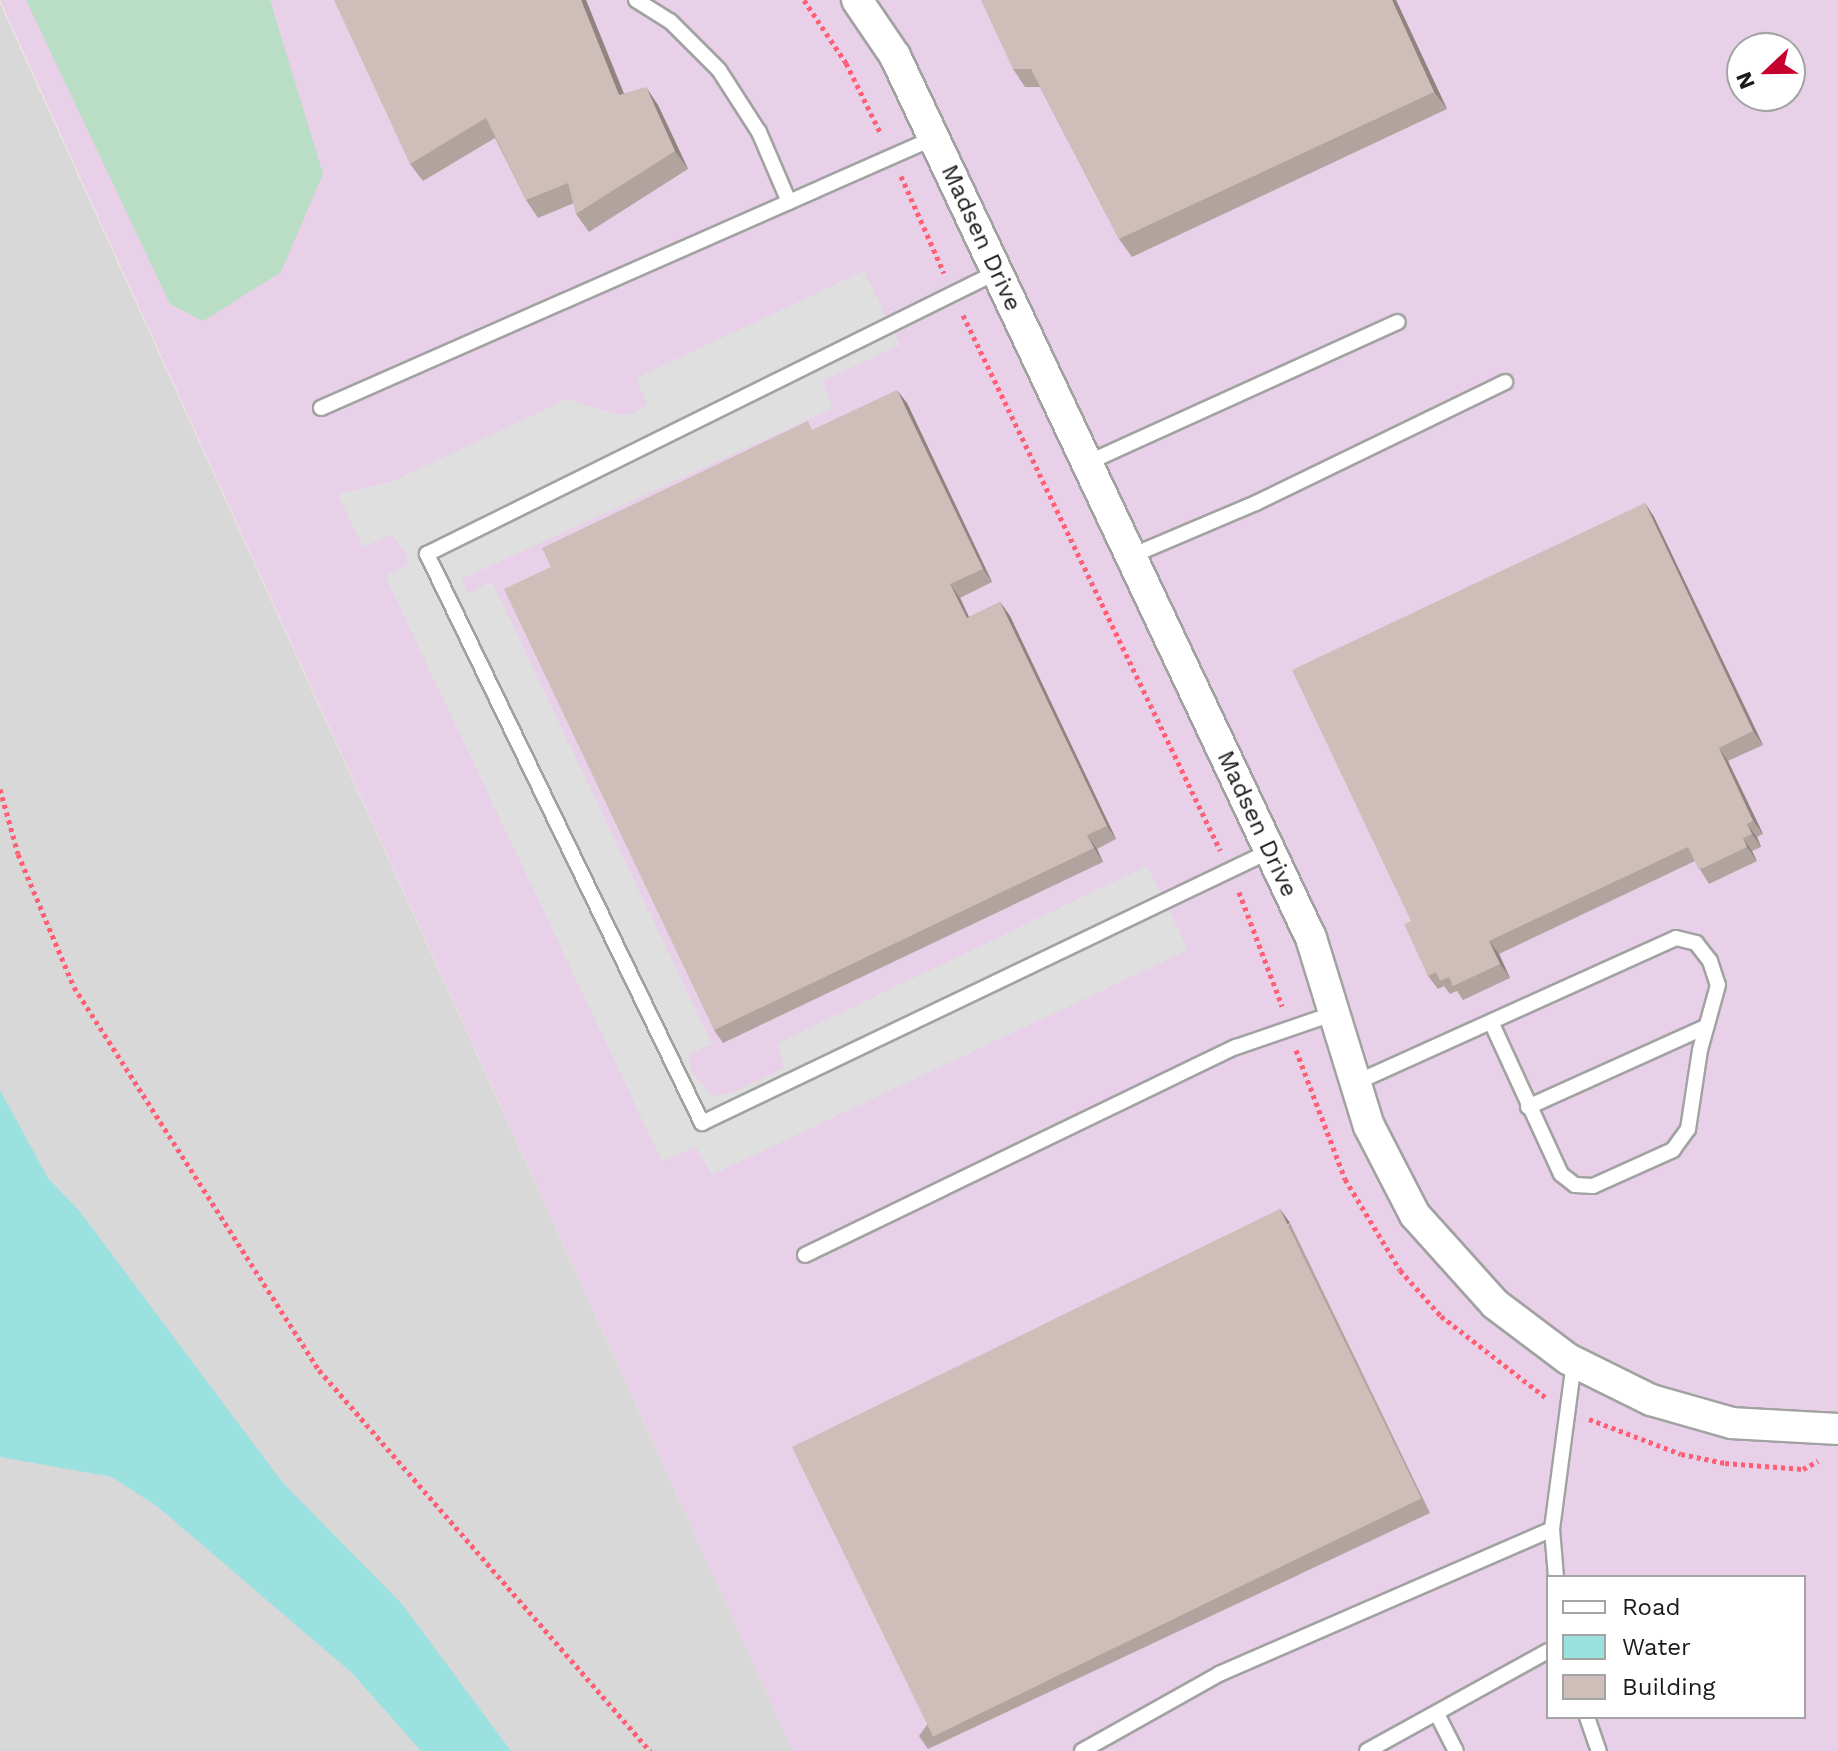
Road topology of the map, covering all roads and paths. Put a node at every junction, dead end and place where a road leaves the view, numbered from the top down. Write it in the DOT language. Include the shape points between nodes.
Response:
graph roads {
  1 [pos="636,0"];
  2 [pos="857,0"];
  3 [pos="934,138"];
  4 [pos="789,202"];
  5 [pos="997,272"];
  6 [pos="1398,322"];
  7 [pos="1505,382"];
  8 [pos="321,408"];
  9 [pos="1087,463"];
  10 [pos="1131,556"];
  11 [pos="0,789"];
  12 [pos="1270,851"];
  13 [pos="1332,1014"];
  14 [pos="1491,1022"];
  15 [pos="1707,1026"];
  16 [pos="1355,1083"];
  17 [pos="1528,1107"];
  18 [pos="805,1255"];
  19 [pos="1574,1363"];
  20 [pos="1838,1429"];
  21 [pos="1552,1529"];
  22 [pos="1556,1575"];
  23 [pos="1546,1652"];
  24 [pos="1438,1716"];
  25 [pos="1588,1719"];
  26 [pos="1597,1750"];
  27 [pos="650,1751"];
  28 [pos="1082,1751"];
  29 [pos="1367,1751"];
  30 [pos="1456,1751"];
  1 -- 4 [label="lane" via="670,21 719,70 759,132"];
  2 -- 3 [label="street, Madsen Drive" via="895,56"];
  3 -- 4 [label="lane"];
  3 -- 5 [label="street, Madsen Drive"];
  4 -- 8 [label="lane"];
  5 -- 9 [label="street, Madsen Drive"];
  5 -- 12 [label="lane" via="427,554 702,1123"];
  6 -- 9 [label="lane"];
  7 -- 10 [label="lane" via="1256,503"];
  9 -- 10 [label="street, Madsen Drive"];
  10 -- 12 [label="street, Madsen Drive"];
  11 -- 27 [label="path" via="18,854 74,987 319,1370"];
  12 -- 13 [label="street, Madsen Drive" via="1311,938"];
  13 -- 16 [label="street, Madsen Drive"];
  13 -- 18 [label="lane" via="1236,1047"];
  14 -- 15 [label="lane" via="1676,938 1696,943 1710,961 1718,985"];
  14 -- 16 [label="lane"];
  14 -- 17 [label="lane"];
  15 -- 17 [label="lane"];
  15 -- 17 [label="lane" via="1688,1129 1673,1150 1593,1186 1575,1185 1561,1174"];
  16 -- 19 [label="street, Madsen Drive" via="1369,1126 1415,1215 1495,1304"];
  19 -- 20 [label="street, Madsen Drive" via="1651,1400 1732,1423"];
  19 -- 21 [label="lane"];
  21 -- 22 [label="lane"];
  21 -- 28 [label="lane" via="1219,1674"];
  23 -- 24 [label="lane"];
  24 -- 29 [label="lane"];
  24 -- 30 [label="lane"];
  25 -- 26 [label="lane"];
}
